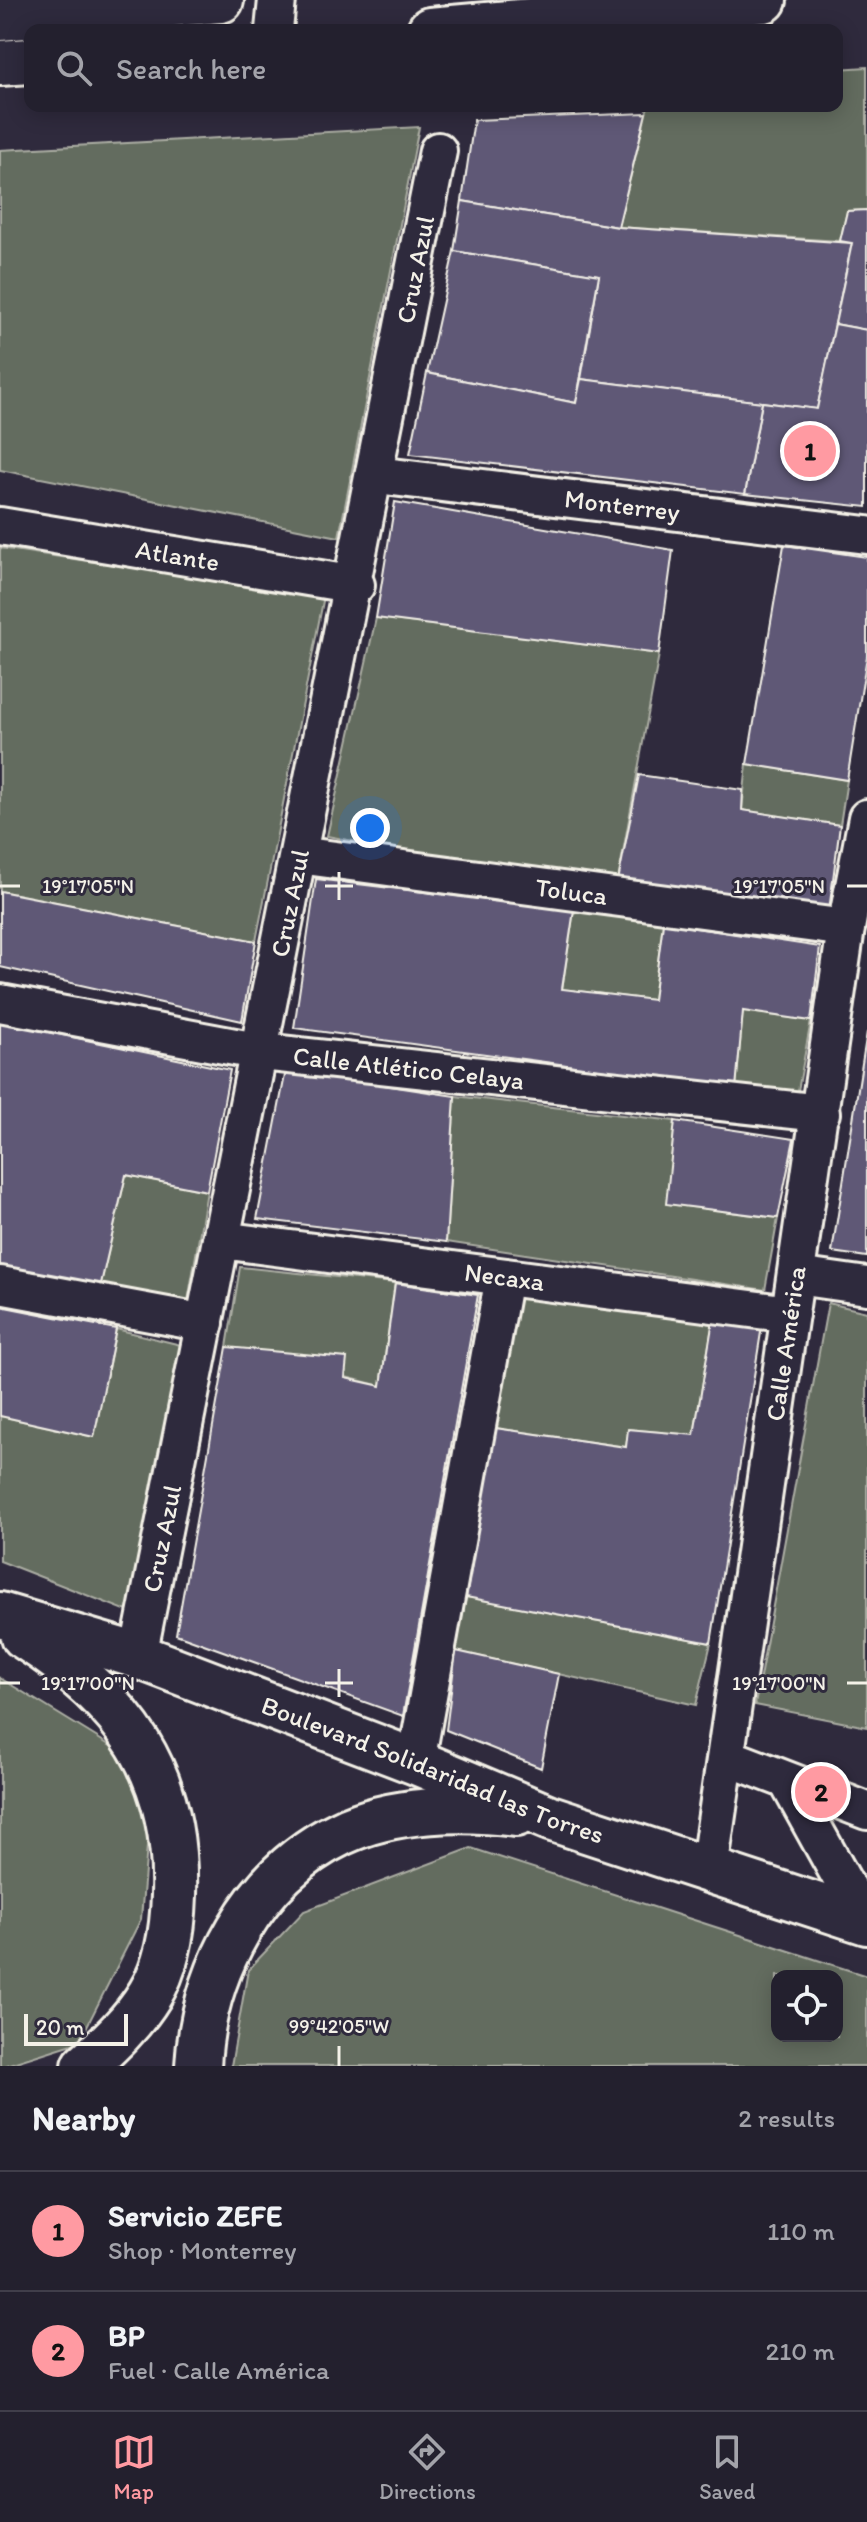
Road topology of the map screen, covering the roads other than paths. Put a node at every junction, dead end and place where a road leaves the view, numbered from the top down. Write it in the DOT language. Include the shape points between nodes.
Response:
graph roads {
  1 [pos="221,0"];
  2 [pos="277,0"];
  3 [pos="764,0"];
  4 [pos="105,6"];
  5 [pos="0,18"];
  6 [pos="275,24"];
  7 [pos="497,24"];
  8 [pos="24,61"];
  9 [pos="0,63"];
  10 [pos="438,151"];
  11 [pos="376,475"];
  12 [pos="0,526"];
  13 [pos="867,535"];
  14 [pos="356,585"];
  15 [pos="867,818"];
  16 [pos="298,855"];
  17 [pos="864,855"];
  18 [pos="846,928"];
  19 [pos="0,1003"];
  20 [pos="262,1052"];
  21 [pos="821,1113"];
  22 [pos="221,1240"];
  23 [pos="797,1276"];
  24 [pos="504,1277"];
  25 [pos="0,1285"];
  26 [pos="867,1286"];
  27 [pos="790,1314"];
  28 [pos="205,1323"];
  29 [pos="0,1618"];
  30 [pos="138,1656"];
  31 [pos="727,1757"];
  32 [pos="416,1762"];
  33 [pos="789,1784"];
  34 [pos="867,1811"];
  35 [pos="550,1818"];
  36 [pos="709,1870"];
  37 [pos="866,1921"];
  38 [pos="85,2066"];
  39 [pos="198,2066"];
  1 -- 4 [label="main road"];
  2 -- 6 [label="street"];
  3 -- 7 [label="main road"];
  4 -- 5 [label="main road"];
  8 -- 9 [label="main road"];
  10 -- 11 [label="street, Cruz Azul"];
  11 -- 13 [label="street, Monterrey"];
  11 -- 14 [label="street, Cruz Azul"];
  12 -- 14 [label="street, Atlante"];
  14 -- 16 [label="street, Cruz Azul"];
  15 -- 17 [label="street, Calle América"];
  16 -- 18 [label="street, Toluca"];
  16 -- 20 [label="street, Cruz Azul"];
  17 -- 18 [label="street, Calle América"];
  18 -- 21 [label="street, Calle América"];
  19 -- 20 [label="street, Calle Atlético Celaya"];
  20 -- 21 [label="street, Calle Atlético Celaya"];
  20 -- 22 [label="street, Cruz Azul"];
  21 -- 23 [label="street, Calle América"];
  22 -- 24 [label="street, Necaxa"];
  22 -- 28 [label="street, Cruz Azul"];
  23 -- 26 [label="street"];
  23 -- 27 [label="street, Calle América"];
  24 -- 27 [label="street, Necaxa"];
  24 -- 32 [label="street"];
  25 -- 28 [label="street"];
  27 -- 31 [label="street, Calle América"];
  28 -- 30 [label="street, Cruz Azul"];
  29 -- 30 [label="main road, Boulevard Solidaridad las Torres"];
  29 -- 38 [label="main road" via="62,1660 117,1710 153,1769 166,1807 175,1883 165,1959 136,2015"];
  30 -- 32 [label="main road, Boulevard Solidaridad las Torres"];
  31 -- 33 [label="street"];
  31 -- 36 [label="street, Calle América"];
  32 -- 35 [label="main road, Boulevard Solidaridad las Torres"];
  33 -- 34 [label="street"];
  33 -- 37 [label="street"];
  35 -- 36 [label="main road, Boulevard Solidaridad las Torres"];
  35 -- 39 [label="main road" via="474,1811 411,1814 341,1833 310,1852 257,1902 237,1932 207,1999"];
  36 -- 37 [label="main road, Boulevard Solidaridad las Torres"];
}
